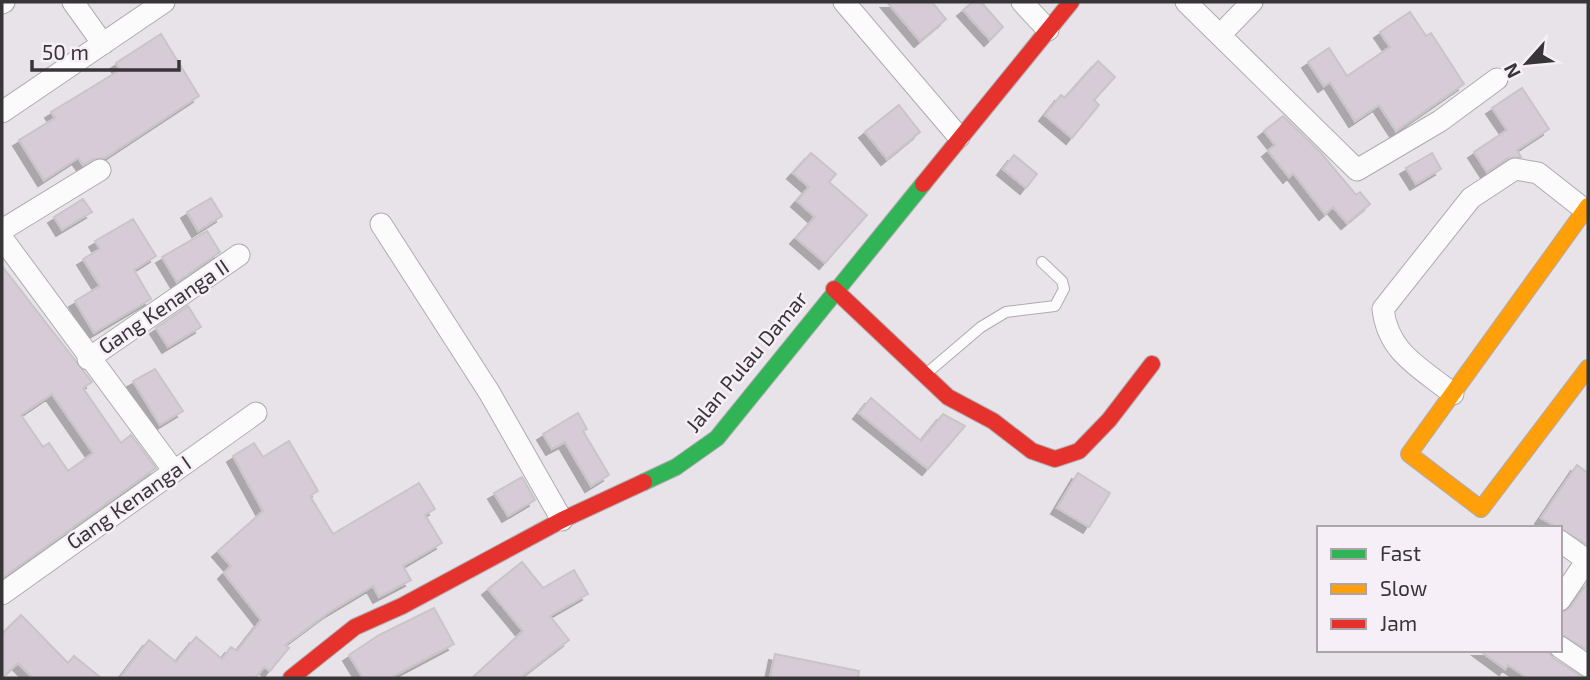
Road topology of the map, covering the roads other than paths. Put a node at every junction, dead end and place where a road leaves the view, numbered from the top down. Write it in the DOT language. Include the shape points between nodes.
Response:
graph roads {
  1 [pos="73,2"];
  2 [pos="164,2"];
  3 [pos="844,2"];
  4 [pos="1022,2"];
  5 [pos="1071,2"];
  6 [pos="1186,2"];
  7 [pos="1252,2"];
  8 [pos="1048,30"];
  9 [pos="1220,35"];
  10 [pos="103,44"];
  11 [pos="1497,79"];
  12 [pos="2,112"];
  13 [pos="959,137"];
  14 [pos="100,170"];
  15 [pos="1587,209"];
  16 [pos="381,224"];
  17 [pos="2,230"];
  18 [pos="2,238"];
  19 [pos="239,255"];
  20 [pos="1042,262"];
  21 [pos="834,289"];
  22 [pos="88,359"];
  23 [pos="1152,364"];
  24 [pos="1588,368"];
  25 [pos="925,375"];
  26 [pos="1453,394"];
  27 [pos="256,413"];
  28 [pos="174,471"];
  29 [pos="562,520"];
  30 [pos="1562,542"];
  31 [pos="1588,561"];
  32 [pos="2,594"];
  33 [pos="1562,597"];
  34 [pos="1562,648"];
  35 [pos="1588,666"];
  36 [pos="291,678"];
  1 -- 10 [label="street"];
  2 -- 10 [label="street"];
  3 -- 13 [label="street"];
  4 -- 8 [label="street"];
  5 -- 8 [label="street, Jalan Pulau Damar"];
  6 -- 9 [label="street"];
  7 -- 9 [label="street"];
  8 -- 13 [label="street, Jalan Pulau Damar"];
  9 -- 11 [label="street" via="1357,170 1456,110"];
  10 -- 12 [label="street"];
  13 -- 21 [label="street, Jalan Pulau Damar"];
  14 -- 17 [label="street"];
  15 -- 26 [label="street"];
  15 -- 26 [label="street" via="1538,173 1515,169 1471,198 1383,309 1386,330 1396,347"];
  16 -- 29 [label="street" via="489,392"];
  18 -- 22 [label="street, Gang Kenanga II"];
  19 -- 22 [label="street, Gang Kenanga II"];
  20 -- 25 [label="lane" via="1062,281 1064,289 1055,306 1006,312 981,327"];
  21 -- 25 [label="street"];
  21 -- 29 [label="street, Jalan Pulau Damar" via="717,438 676,467"];
  22 -- 28 [label="street, Gang Kenanga II"];
  23 -- 25 [label="street" via="1109,421 1079,451 1055,459 1032,451 993,421 960,405"];
  24 -- 26 [label="street" via="1481,509 1409,454"];
  27 -- 28 [label="street, Gang Kenanga I"];
  28 -- 32 [label="street, Gang Kenanga I"];
  29 -- 36 [label="street, Jalan Pulau Damar" via="355,627"];
  30 -- 31 [label="street"];
  31 -- 33 [label="street"];
  34 -- 35 [label="street"];
}
